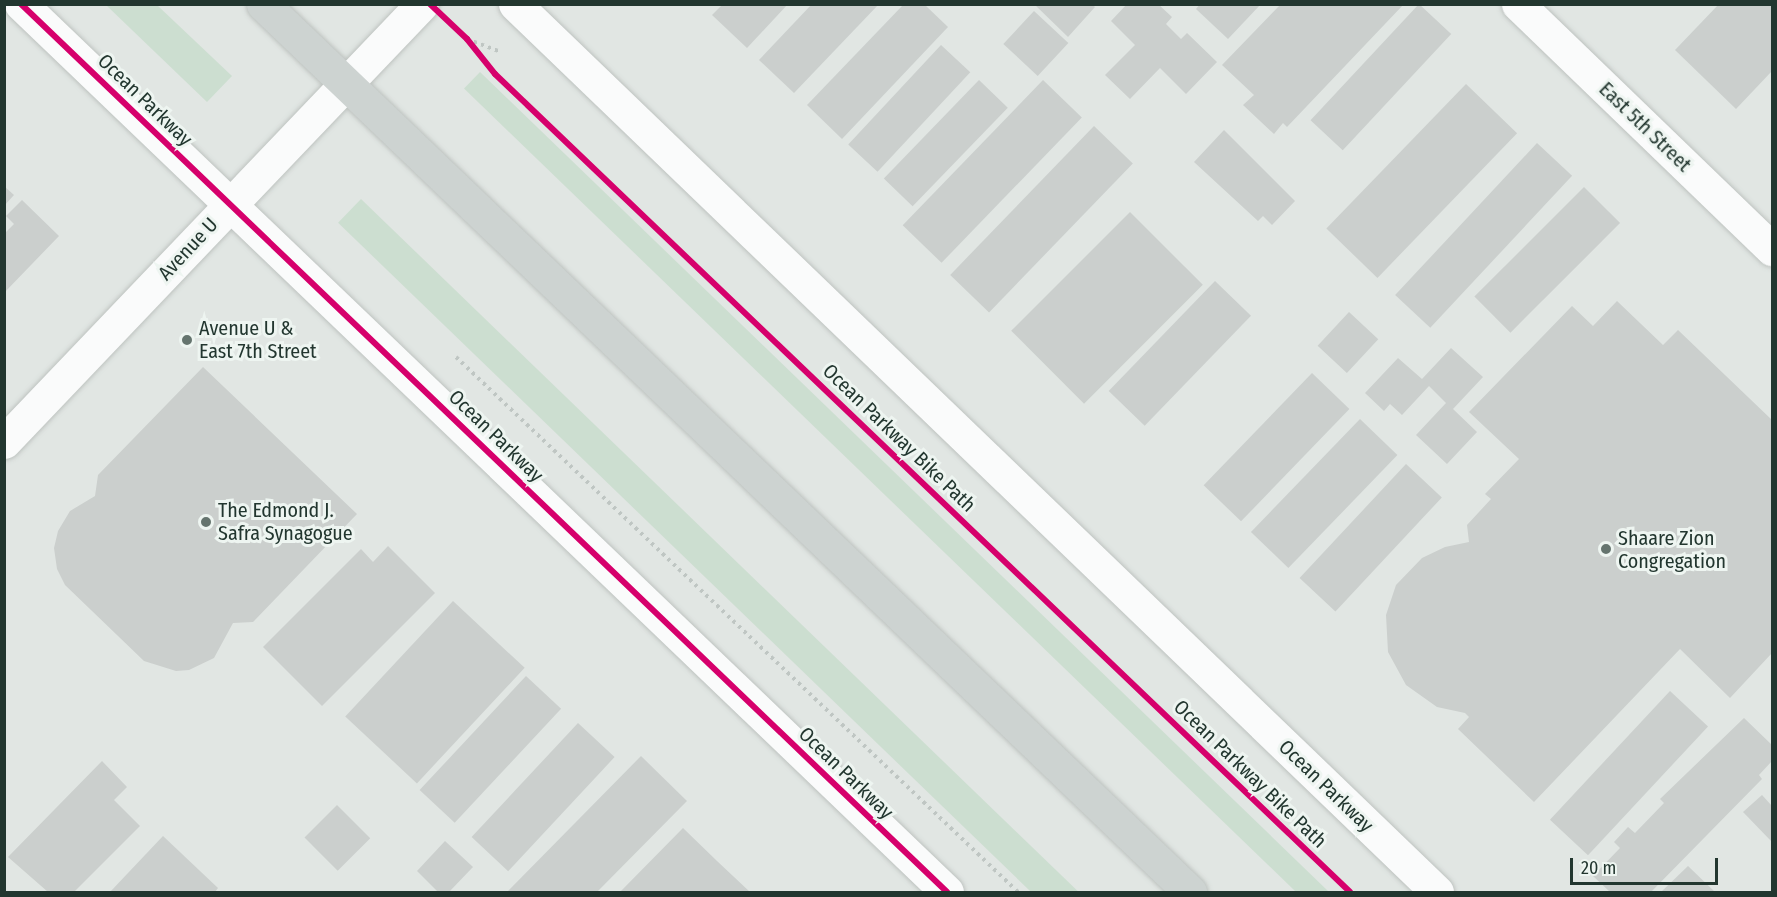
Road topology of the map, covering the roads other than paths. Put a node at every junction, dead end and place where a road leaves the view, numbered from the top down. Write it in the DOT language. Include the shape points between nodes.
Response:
graph roads {
  1 [pos="21,4"];
  2 [pos="263,4"];
  3 [pos="422,4"];
  4 [pos="515,4"];
  5 [pos="1518,4"];
  6 [pos="346,84"];
  7 [pos="230,205"];
  8 [pos="1773,249"];
  9 [pos="4,442"];
  10 [pos="947,892"];
  11 [pos="1190,892"];
  12 [pos="1437,892"];
  1 -- 7 [label="street, Ocean Parkway"];
  2 -- 6 [label="main road"];
  3 -- 6 [label="street, Avenue U"];
  4 -- 12 [label="street, Ocean Parkway"];
  5 -- 8 [label="street, East 5th Street"];
  6 -- 7 [label="street, Avenue U"];
  6 -- 11 [label="main road"];
  7 -- 9 [label="street, Avenue U"];
  7 -- 10 [label="street, Ocean Parkway"];
}
